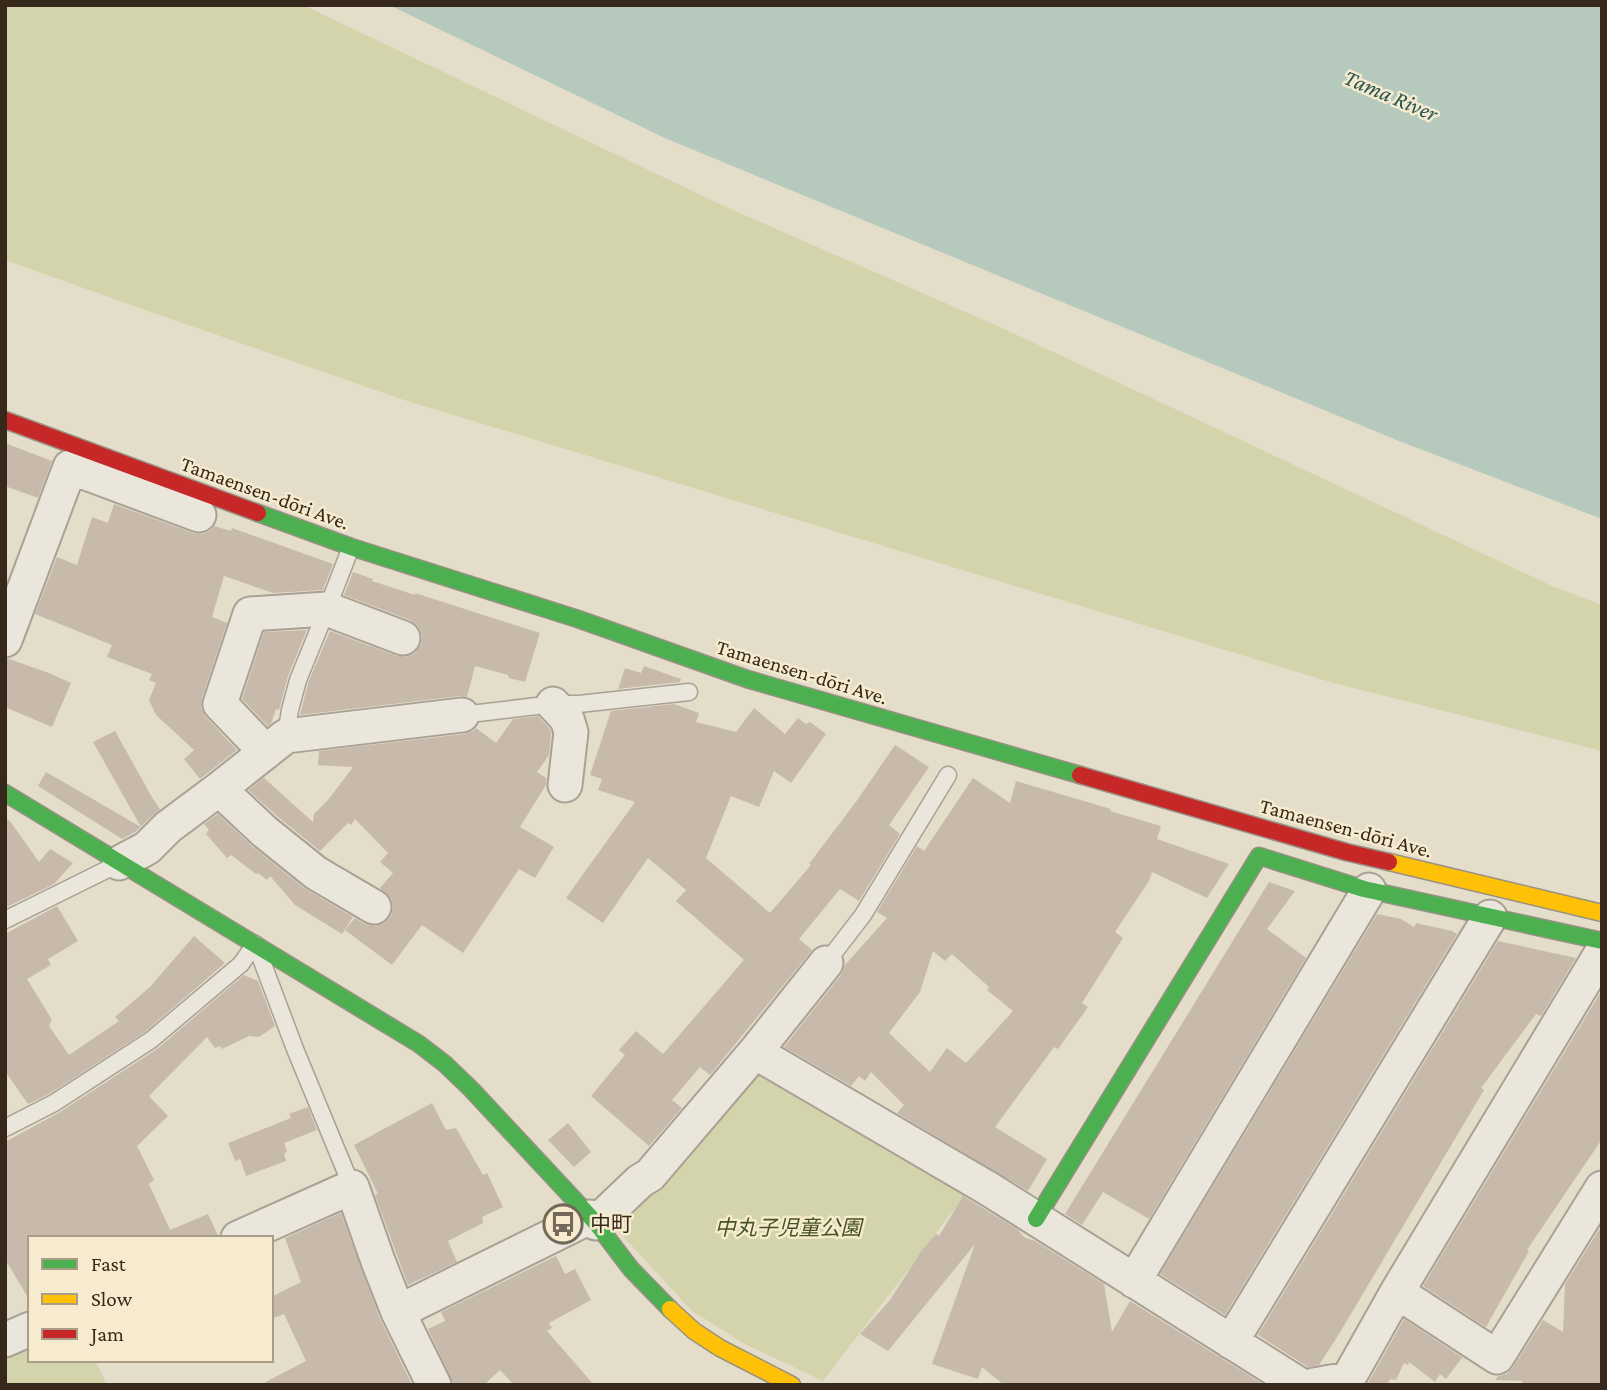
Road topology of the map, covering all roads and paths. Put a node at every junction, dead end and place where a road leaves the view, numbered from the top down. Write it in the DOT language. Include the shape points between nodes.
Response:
graph roads {
  1 [pos="5,420"];
  2 [pos="200,515"];
  3 [pos="351,547"];
  4 [pos="327,609"];
  5 [pos="403,638"];
  6 [pos="5,640"];
  7 [pos="689,692"];
  8 [pos="553,704"];
  9 [pos="462,715"];
  10 [pos="276,744"];
  11 [pos="948,775"];
  12 [pos="565,785"];
  13 [pos="219,789"];
  14 [pos="5,793"];
  15 [pos="119,863"];
  16 [pos="1369,890"];
  17 [pos="374,907"];
  18 [pos="1602,913"];
  19 [pos="1490,917"];
  20 [pos="5,920"];
  21 [pos="1602,941"];
  22 [pos="255,944"];
  23 [pos="1602,953"];
  24 [pos="825,963"];
  25 [pos="755,1052"];
  26 [pos="5,1128"];
  27 [pos="352,1187"];
  28 [pos="1602,1188"];
  29 [pos="1035,1219"];
  30 [pos="593,1220"];
  31 [pos="242,1236"];
  32 [pos="1134,1281"];
  33 [pos="1397,1292"];
  34 [pos="398,1312"];
  35 [pos="1231,1342"];
  36 [pos="434,1385"];
  37 [pos="792,1385"];
  38 [pos="1300,1385"];
  39 [pos="1314,1385"];
  1 -- 3 [label="street, Tamaensen-dōri Ave."];
  2 -- 6 [label="street" via="70,467"];
  3 -- 4 [label="lane"];
  3 -- 18 [label="street, Tamaensen-dōri Ave." via="747,679 1346,852"];
  4 -- 5 [label="street"];
  4 -- 10 [label="lane"];
  4 -- 10 [label="street" via="250,614 220,704"];
  7 -- 8 [label="lane"];
  8 -- 9 [label="lane"];
  8 -- 12 [label="street" via="567,719 571,732"];
  9 -- 10 [label="street"];
  10 -- 13 [label="street"];
  11 -- 24 [label="lane" via="863,915"];
  13 -- 15 [label="street" via="147,848"];
  13 -- 17 [label="street" via="316,873"];
  14 -- 15 [label="street"];
  15 -- 20 [label="lane"];
  15 -- 22 [label="street"];
  16 -- 19 [label="street"];
  16 -- 29 [label="street" via="1259,856"];
  16 -- 32 [label="street"];
  19 -- 21 [label="street"];
  19 -- 35 [label="street"];
  22 -- 26 [label="lane" via="241,964 151,1040 54,1103"];
  22 -- 27 [label="lane"];
  22 -- 30 [label="street" via="445,1064"];
  23 -- 33 [label="street"];
  24 -- 25 [label="street"];
  25 -- 29 [label="street"];
  25 -- 30 [label="street" via="650,1175"];
  27 -- 31 [label="street"];
  27 -- 34 [label="street"];
  28 -- 33 [label="street" via="1497,1357"];
  29 -- 32 [label="street"];
  30 -- 34 [label="street"];
  30 -- 37 [label="street" via="638,1277 694,1331"];
  32 -- 35 [label="street"];
  33 -- 39 [label="street" via="1348,1379"];
  34 -- 36 [label="street"];
  35 -- 38 [label="street"];
}
